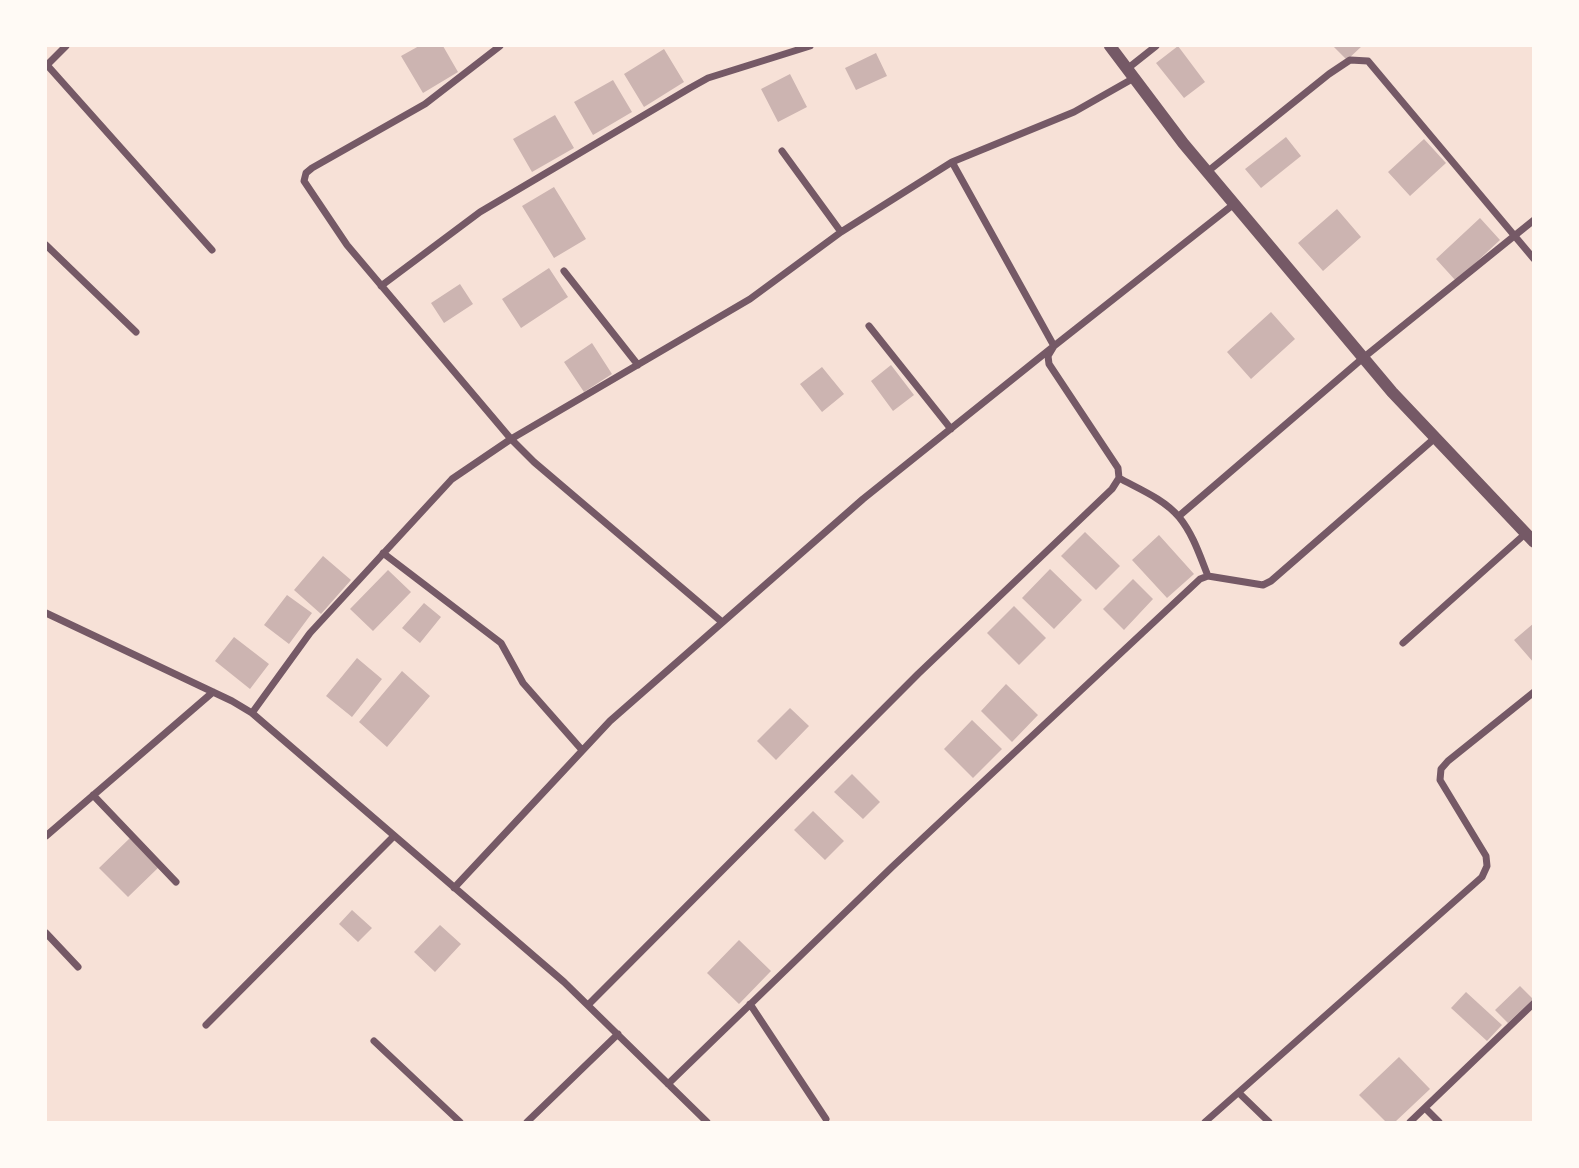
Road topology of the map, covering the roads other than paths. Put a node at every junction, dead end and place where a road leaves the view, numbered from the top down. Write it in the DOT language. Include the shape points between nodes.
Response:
graph roads {
  1 [pos="66,46"];
  2 [pos="500,46"];
  3 [pos="810,46"];
  4 [pos="1110,46"];
  5 [pos="1156,46"];
  6 [pos="46,66"];
  7 [pos="1131,73"];
  8 [pos="782,152"];
  9 [pos="952,162"];
  10 [pos="1207,172"];
  11 [pos="1234,204"];
  12 [pos="1534,220"];
  13 [pos="841,232"];
  14 [pos="1515,236"];
  15 [pos="46,245"];
  16 [pos="212,250"];
  17 [pos="1534,259"];
  18 [pos="564,271"];
  19 [pos="381,286"];
  20 [pos="869,326"];
  21 [pos="136,332"];
  22 [pos="1054,346"];
  23 [pos="1363,358"];
  24 [pos="638,365"];
  25 [pos="951,429"];
  26 [pos="1435,438"];
  27 [pos="511,439"];
  28 [pos="1119,478"];
  29 [pos="1178,516"];
  30 [pos="1529,538"];
  31 [pos="383,552"];
  32 [pos="1208,576"];
  33 [pos="46,613"];
  34 [pos="722,622"];
  35 [pos="1403,643"];
  36 [pos="213,692"];
  37 [pos="1534,692"];
  38 [pos="252,713"];
  39 [pos="582,750"];
  40 [pos="93,795"];
  41 [pos="46,836"];
  42 [pos="394,836"];
  43 [pos="176,882"];
  44 [pos="454,888"];
  45 [pos="46,933"];
  46 [pos="78,967"];
  47 [pos="1534,1003"];
  48 [pos="750,1004"];
  49 [pos="588,1005"];
  50 [pos="206,1025"];
  51 [pos="618,1034"];
  52 [pos="374,1041"];
  53 [pos="668,1084"];
  54 [pos="1239,1093"];
  55 [pos="1425,1108"];
  56 [pos="826,1119"];
  57 [pos="460,1122"];
  58 [pos="527,1122"];
  59 [pos="708,1122"];
  60 [pos="1205,1122"];
  61 [pos="1269,1122"];
  62 [pos="1410,1122"];
  63 [pos="1439,1122"];
  1 -- 6 [label="street"];
  2 -- 19 [label="street" via="425,104 306,173 304,181"];
  3 -- 19 [label="street" via="690,88 481,212"];
  4 -- 7 [label="street"];
  5 -- 7 [label="street"];
  6 -- 16 [label="street"];
  7 -- 9 [label="street" via="1074,112"];
  7 -- 10 [label="street"];
  8 -- 13 [label="street"];
  9 -- 13 [label="street"];
  9 -- 22 [label="street"];
  10 -- 11 [label="street"];
  10 -- 14 [label="street" via="1329,74 1350,60 1368,61"];
  11 -- 22 [label="street"];
  11 -- 23 [label="street"];
  12 -- 14 [label="street"];
  13 -- 24 [label="street" via="750,299"];
  14 -- 17 [label="street"];
  14 -- 23 [label="street"];
  15 -- 21 [label="street"];
  18 -- 24 [label="street"];
  19 -- 27 [label="street"];
  20 -- 25 [label="street"];
  22 -- 25 [label="street"];
  22 -- 28 [label="street" via="1049,364 1118,468"];
  23 -- 26 [label="street"];
  23 -- 29 [label="street"];
  24 -- 27 [label="street"];
  25 -- 34 [label="street"];
  26 -- 30 [label="street"];
  26 -- 32 [label="street" via="1271,582 1256,585"];
  27 -- 31 [label="street" via="452,479"];
  27 -- 34 [label="street"];
  28 -- 29 [label="street"];
  28 -- 49 [label="street"];
  29 -- 32 [label="street" via="1194,539"];
  30 -- 35 [label="street"];
  31 -- 38 [label="street" via="310,633"];
  31 -- 39 [label="street" via="501,643 523,683"];
  32 -- 48 [label="street" via="1055,713"];
  33 -- 36 [label="street"];
  34 -- 39 [label="street"];
  36 -- 38 [label="street"];
  36 -- 40 [label="street"];
  37 -- 54 [label="street" via="1441,769 1440,780 1486,856 1482,877"];
  38 -- 42 [label="street"];
  39 -- 44 [label="street"];
  40 -- 41 [label="street"];
  40 -- 43 [label="street"];
  42 -- 44 [label="street"];
  42 -- 50 [label="street"];
  44 -- 49 [label="street"];
  45 -- 46 [label="street"];
  47 -- 55 [label="street"];
  48 -- 53 [label="street"];
  48 -- 56 [label="street"];
  49 -- 51 [label="street"];
  51 -- 53 [label="street"];
  51 -- 58 [label="street"];
  52 -- 57 [label="street"];
  53 -- 59 [label="street"];
  54 -- 60 [label="street"];
  54 -- 61 [label="street"];
  55 -- 62 [label="street"];
  55 -- 63 [label="street"];
}
